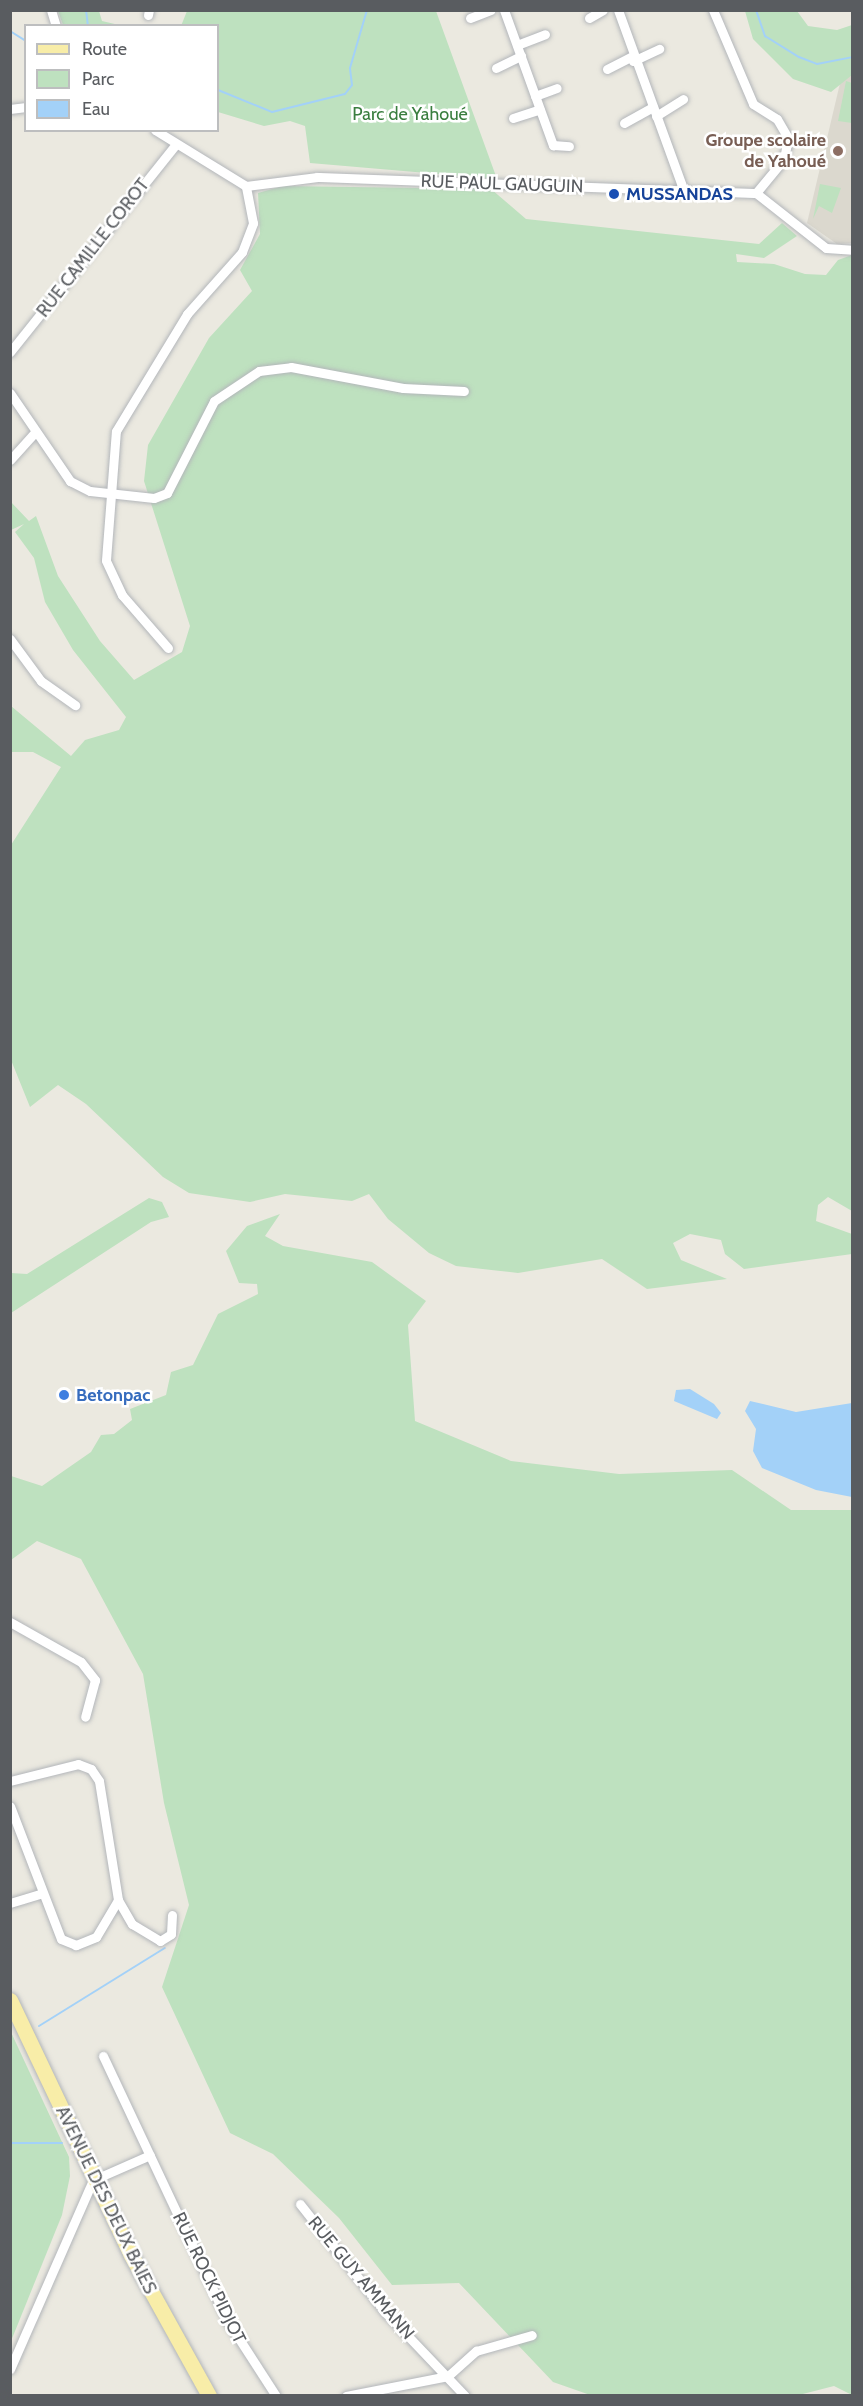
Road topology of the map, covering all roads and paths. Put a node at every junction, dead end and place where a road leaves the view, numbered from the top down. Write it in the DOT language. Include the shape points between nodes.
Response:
graph roads {
  1 [pos="491,10"];
  2 [pos="504,10"];
  3 [pos="603,10"];
  4 [pos="713,10"];
  5 [pos="619,11"];
  6 [pos="470,18"];
  7 [pos="589,18"];
  8 [pos="545,34"];
  9 [pos="517,45"];
  10 [pos="659,49"];
  11 [pos="521,56"];
  12 [pos="633,58"];
  13 [pos="495,68"];
  14 [pos="607,69"];
  15 [pos="557,88"];
  16 [pos="535,96"];
  17 [pos="683,99"];
  18 [pos="540,109"];
  19 [pos="654,112"];
  20 [pos="513,118"];
  21 [pos="624,123"];
  22 [pos="158,132"];
  23 [pos="176,144"];
  24 [pos="569,146"];
  25 [pos="246,186"];
  26 [pos="684,191"];
  27 [pos="756,193"];
  28 [pos="852,250"];
  29 [pos="10,352"];
  30 [pos="464,391"];
  31 [pos="10,393"];
  32 [pos="34,433"];
  33 [pos="10,460"];
  34 [pos="114,495"];
  35 [pos="10,639"];
  36 [pos="168,648"];
  37 [pos="75,705"];
  38 [pos="10,1622"];
  39 [pos="85,1717"];
  40 [pos="10,1781"];
  41 [pos="10,1806"];
  42 [pos="40,1894"];
  43 [pos="118,1900"];
  44 [pos="10,1903"];
  45 [pos="172,1915"];
  46 [pos="10,2000"];
  47 [pos="103,2056"];
  48 [pos="150,2155"];
  49 [pos="93,2180"];
  50 [pos="300,2204"];
  51 [pos="532,2335"];
  52 [pos="10,2369"];
  53 [pos="448,2376"];
  54 [pos="209,2396"];
  55 [pos="276,2396"];
  56 [pos="346,2396"];
  57 [pos="465,2396"];
  1 -- 6 [label="street"];
  2 -- 9 [label="street"];
  3 -- 7 [label="street"];
  4 -- 27 [label="street" via="753,104 777,119 788,138 784,159"];
  5 -- 12 [label="street"];
  8 -- 9 [label="street"];
  9 -- 11 [label="street"];
  10 -- 12 [label="street"];
  11 -- 13 [label="street"];
  11 -- 16 [label="street"];
  12 -- 14 [label="street"];
  12 -- 19 [label="street"];
  15 -- 16 [label="street"];
  16 -- 18 [label="street"];
  17 -- 19 [label="street"];
  18 -- 20 [label="street"];
  18 -- 24 [label="street" via="553,145"];
  19 -- 21 [label="street"];
  19 -- 26 [label="street"];
  22 -- 23 [label="street"];
  23 -- 25 [label="street"];
  23 -- 29 [label="street, RUE CAMILLE COROT"];
  25 -- 26 [label="street, RUE PAUL GAUGUIN" via="317,177"];
  25 -- 34 [label="street" via="253,223 242,252 195,303 121,418"];
  26 -- 27 [label="street, RUE PAUL GAUGUIN"];
  27 -- 28 [label="street" via="818,243"];
  30 -- 34 [label="street" via="403,388 291,367 259,371 214,401 167,493"];
  31 -- 32 [label="street"];
  32 -- 33 [label="street"];
  32 -- 34 [label="street" via="70,481"];
  34 -- 36 [label="street" via="105,544 111,575"];
  35 -- 37 [label="street" via="41,681"];
  38 -- 39 [label="street" via="81,1662 94,1680"];
  40 -- 43 [label="street" via="78,1764 91,1769 106,1807"];
  41 -- 42 [label="street"];
  42 -- 43 [label="street" via="61,1939 76,1945 96,1937"];
  42 -- 44 [label="street"];
  43 -- 45 [label="street" via="132,1924 160,1941 171,1934"];
  46 -- 49 [label="main road, AVENUE DES DEUX BAIES"];
  47 -- 48 [label="street, RUE ROCK PIDJOT"];
  48 -- 49 [label="street"];
  48 -- 55 [label="street, RUE ROCK PIDJOT" via="227,2320"];
  49 -- 52 [label="street"];
  49 -- 54 [label="main road, AVENUE DES DEUX BAIES"];
  50 -- 53 [label="street, RUE GUY AMMANN" via="387,2314"];
  51 -- 53 [label="street" via="476,2351"];
  53 -- 56 [label="street"];
  53 -- 57 [label="street"];
}
